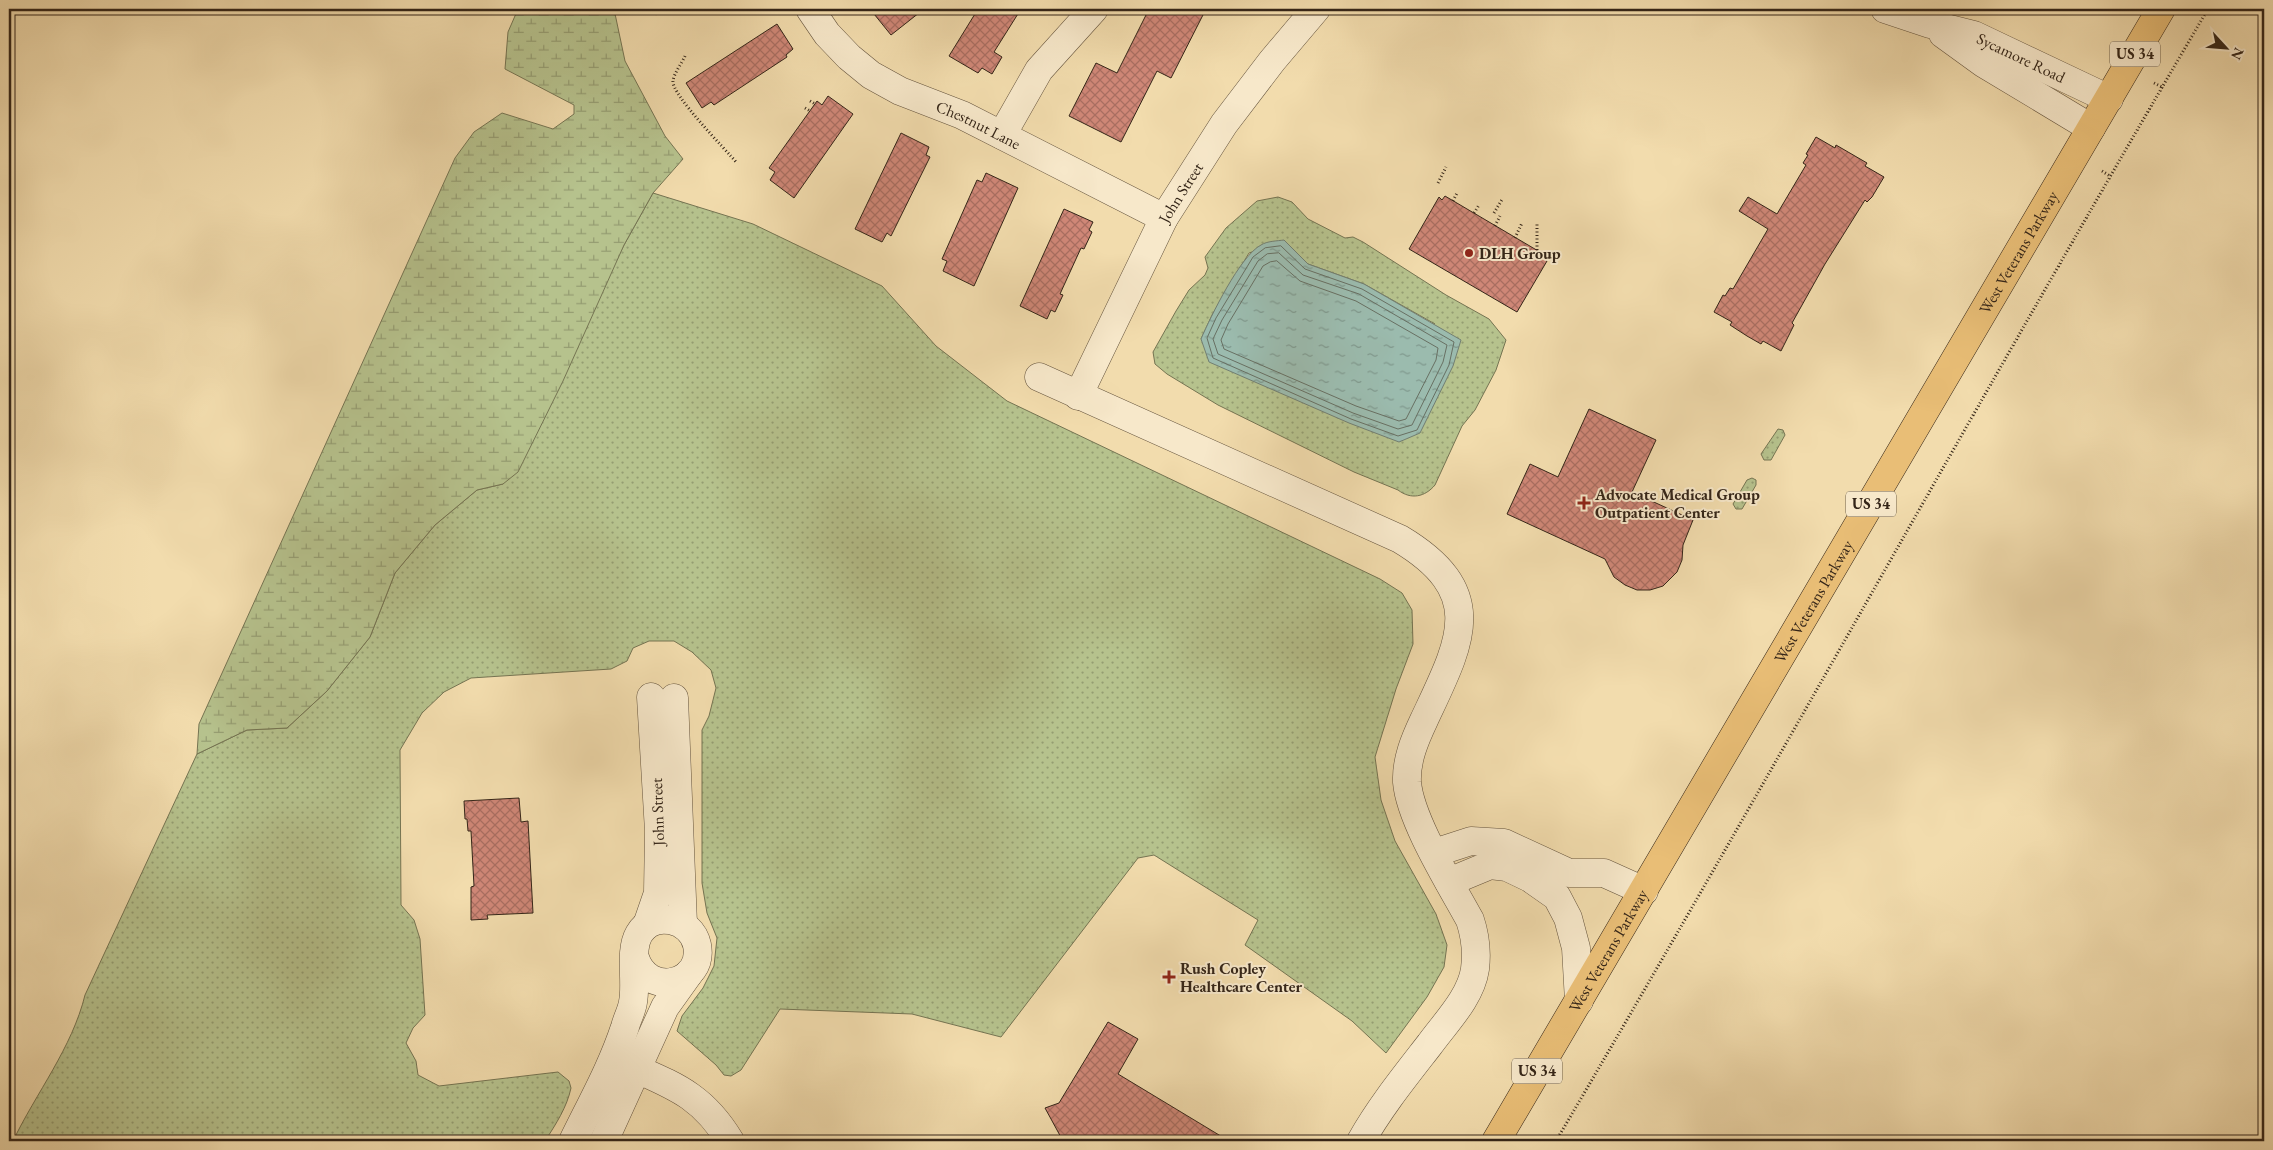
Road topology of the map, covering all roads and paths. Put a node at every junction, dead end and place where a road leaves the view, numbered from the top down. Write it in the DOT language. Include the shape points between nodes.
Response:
graph roads {
  1 [pos="651,9"];
  2 [pos="810,9"];
  3 [pos="1094,9"];
  4 [pos="1316,9"];
  5 [pos="1885,9"];
  6 [pos="2161,9"];
  7 [pos="2208,9"];
  8 [pos="657,14"];
  9 [pos="1930,24"];
  10 [pos="686,56"];
  11 [pos="2154,83"];
  12 [pos="2162,88"];
  13 [pos="2109,99"];
  14 [pos="810,101"];
  15 [pos="815,104"];
  16 [pos="805,108"];
  17 [pos="810,111"];
  18 [pos="2092,128"];
  19 [pos="1002,135"];
  20 [pos="737,162"];
  21 [pos="1446,167"];
  22 [pos="2102,171"];
  23 [pos="2110,176"];
  24 [pos="1438,183"];
  25 [pos="1457,193"];
  26 [pos="1503,198"];
  27 [pos="1453,201"];
  28 [pos="1479,205"];
  29 [pos="1494,213"];
  30 [pos="1474,214"];
  31 [pos="1500,216"];
  32 [pos="1164,218"];
  33 [pos="1522,223"];
  34 [pos="1538,224"];
  35 [pos="1495,226"];
  36 [pos="1515,238"];
  37 [pos="1537,250"];
  38 [pos="1039,377"];
  39 [pos="1078,396"];
  40 [pos="1434,853"];
  41 [pos="1449,882"];
  42 [pos="1644,891"];
  43 [pos="683,924"];
  44 [pos="647,925"];
  45 [pos="635,958"];
  46 [pos="692,969"];
  47 [pos="1579,1001"];
  48 [pos="625,1064"];
  49 [pos="573,1141"];
  50 [pos="604,1141"];
  51 [pos="730,1141"];
  52 [pos="1361,1141"];
  53 [pos="1496,1141"];
  54 [pos="1556,1141"];
  1 -- 8 [label="path"];
  2 -- 19 [label="street, Chestnut Lane" via="848,57 871,75"];
  3 -- 19 [label="street" via="1039,70"];
  4 -- 32 [label="street, John Street" via="1224,124"];
  5 -- 9 [label="street, Sycamore Road"];
  6 -- 13 [label="main road, West Veterans Parkway / US 34"];
  7 -- 12 [label="path"];
  9 -- 13 [label="street, Sycamore Road" via="1974,35"];
  9 -- 18 [label="street, Sycamore Road" via="1983,63"];
  10 -- 20 [label="path" via="673,80 674,89"];
  11 -- 12 [label="path"];
  12 -- 23 [label="path"];
  13 -- 18 [label="main road, West Veterans Parkway / US 34"];
  14 -- 15 [label="path"];
  16 -- 17 [label="path"];
  18 -- 42 [label="main road, West Veterans Parkway / US 34"];
  19 -- 32 [label="street, Chestnut Lane"];
  21 -- 24 [label="path"];
  22 -- 23 [label="path"];
  23 -- 54 [label="path"];
  25 -- 27 [label="path"];
  26 -- 29 [label="path"];
  28 -- 30 [label="path"];
  31 -- 35 [label="path"];
  32 -- 39 [label="street, John Street"];
  33 -- 36 [label="path"];
  34 -- 37 [label="path"];
  38 -- 39 [label="street"];
  39 -- 40 [label="street" via="1400,539 1421,551 1440,568 1452,587 1460,630 1454,655 1408,760 1407,782 1417,817"];
  40 -- 41 [label="street"];
  40 -- 42 [label="street" via="1471,841 1504,843 1569,873 1604,873"];
  41 -- 47 [label="street" via="1490,865 1507,867 1557,897 1568,918 1576,948"];
  41 -- 52 [label="street" via="1474,932 1475,970 1469,988"];
  42 -- 47 [label="main road, West Veterans Parkway / US 34"];
  43 -- 44 [label="street" via="659,920"];
  43 -- 44 [label="street, John Street" via="663,697 658,893"];
  43 -- 46 [label="street" via="697,945 697,958"];
  44 -- 45 [label="street" via="634,946"];
  45 -- 46 [label="street" via="642,973 656,982 679,980"];
  45 -- 48 [label="street"];
  46 -- 48 [label="street"];
  47 -- 53 [label="main road, West Veterans Parkway / US 34"];
  48 -- 49 [label="street"];
  48 -- 50 [label="street"];
  48 -- 51 [label="street" via="691,1095"];
}
